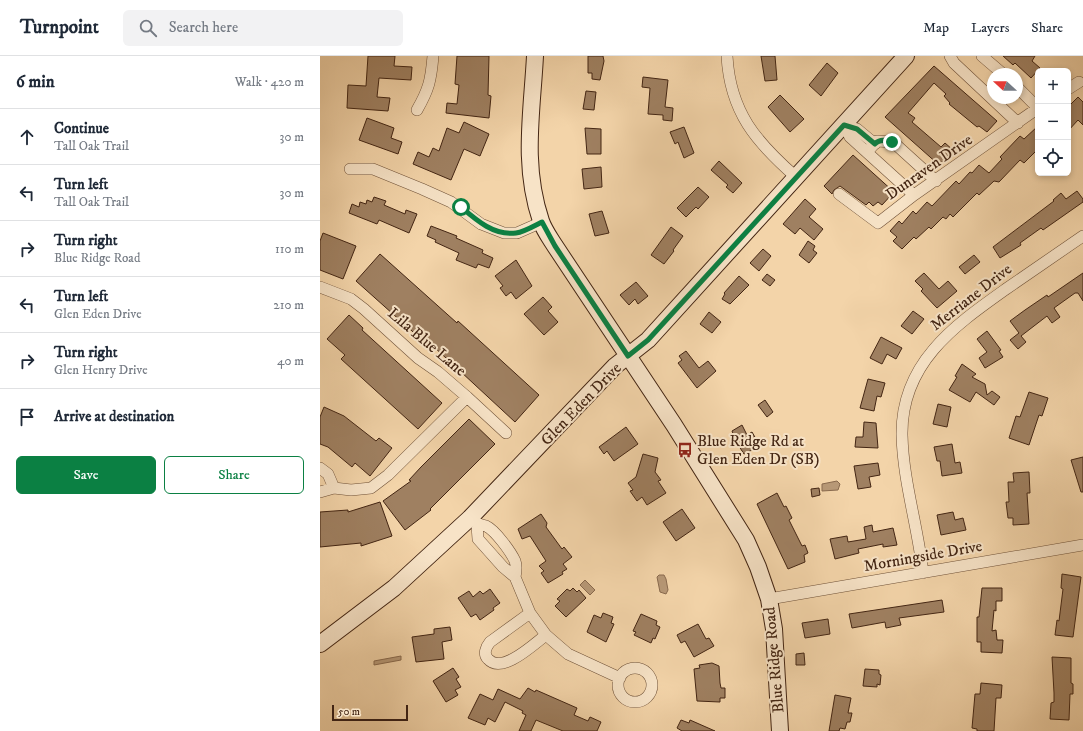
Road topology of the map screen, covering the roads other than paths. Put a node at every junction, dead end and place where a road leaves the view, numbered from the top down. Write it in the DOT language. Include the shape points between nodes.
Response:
graph roads {
  1 [pos="433,56"];
  2 [pos="535,56"];
  3 [pos="727,56"];
  4 [pos="906,56"];
  5 [pos="950,56"];
  6 [pos="982,56"];
  7 [pos="996,68"];
  8 [pos="1079,82"];
  9 [pos="1071,87"];
  10 [pos="1023,93"];
  11 [pos="1035,105"];
  12 [pos="417,110"];
  13 [pos="1035,110"];
  14 [pos="1018,123"];
  15 [pos="844,125"];
  16 [pos="871,148"];
  17 [pos="350,169"];
  18 [pos="796,177"];
  19 [pos="936,181"];
  20 [pos="839,194"];
  21 [pos="914,195"];
  22 [pos="542,222"];
  23 [pos="1083,236"];
  24 [pos="320,287"];
  25 [pos="628,356"];
  26 [pos="467,397"];
  27 [pos="506,433"];
  28 [pos="320,468"];
  29 [pos="334,488"];
  30 [pos="320,492"];
  31 [pos="474,521"];
  32 [pos="1083,545"];
  33 [pos="923,572"];
  34 [pos="515,577"];
  35 [pos="769,599"];
  36 [pos="530,613"];
  37 [pos="546,635"];
  38 [pos="321,641"];
  39 [pos="620,678"];
  40 [pos="780,731"];
  1 -- 12 [label="street" via="428,91"];
  2 -- 22 [label="main road, Blue Ridge Road" via="530,178"];
  3 -- 18 [label="street" via="730,78 745,122 764,148"];
  4 -- 15 [label="main road, Glen Eden Drive"];
  5 -- 14 [label="street" via="954,63"];
  6 -- 7 [label="street"];
  8 -- 9 [label="street"];
  10 -- 11 [label="street"];
  13 -- 14 [label="street, Dunraven Drive"];
  14 -- 19 [label="street, Dunraven Drive"];
  15 -- 16 [label="street" via="850,137"];
  15 -- 18 [label="main road, Glen Eden Drive"];
  16 -- 19 [label="street" via="877,141 892,142"];
  16 -- 21 [label="street"];
  17 -- 22 [label="street" via="373,169 422,189 451,202 481,224 504,234 517,233"];
  18 -- 25 [label="main road, Glen Eden Drive" via="648,340"];
  19 -- 21 [label="street, Dunraven Drive"];
  20 -- 21 [label="street, Dunraven Drive" via="878,223"];
  22 -- 25 [label="main road, Blue Ridge Road" via="555,246"];
  23 -- 33 [label="street, Merriane Drive" via="944,336 931,351 915,378 908,398 902,434"];
  24 -- 26 [label="street, Lila Blue Lane" via="351,299"];
  25 -- 31 [label="main road, Glen Eden Drive" via="615,366"];
  25 -- 35 [label="main road, Blue Ridge Road" via="746,540"];
  26 -- 27 [label="street, Lila Blue Lane"];
  26 -- 29 [label="street" via="388,475 370,488"];
  28 -- 29 [label="street" via="328,474"];
  29 -- 30 [label="street"];
  31 -- 34 [label="street" via="478,539"];
  31 -- 34 [label="street" via="487,526 506,548 515,561"];
  31 -- 38 [label="main road, Glen Eden Drive" via="394,588"];
  32 -- 33 [label="street, Morningside Drive"];
  33 -- 35 [label="street, Morningside Drive"];
  34 -- 36 [label="street"];
  35 -- 40 [label="main road, Blue Ridge Road" via="774,629"];
  36 -- 37 [label="street"];
  36 -- 37 [label="street" via="490,642 486,654 488,660 497,665 506,664"];
  37 -- 39 [label="street" via="568,654"];
}
